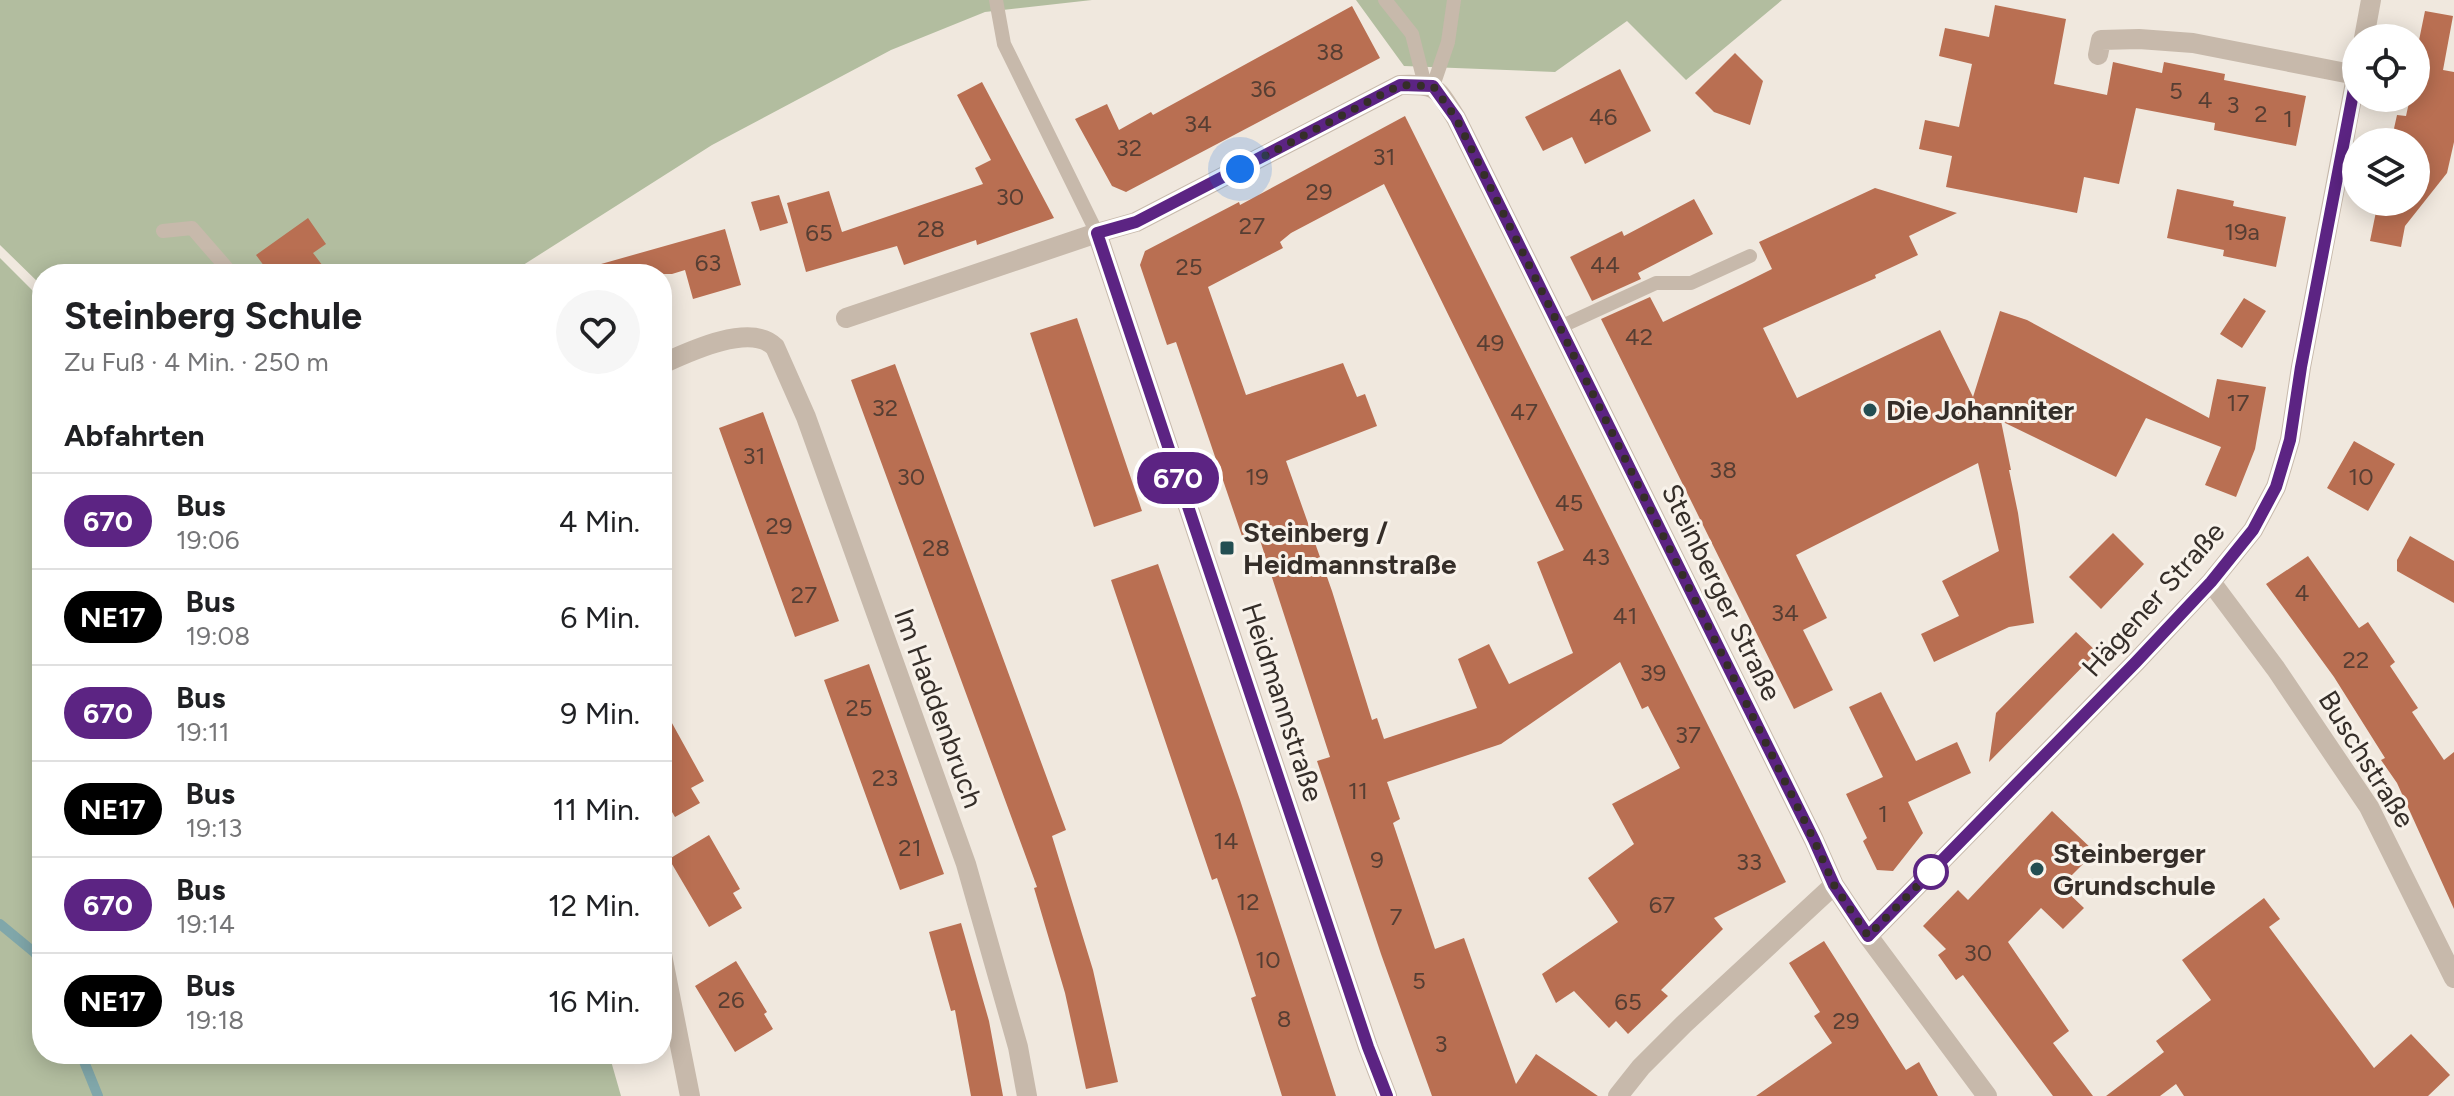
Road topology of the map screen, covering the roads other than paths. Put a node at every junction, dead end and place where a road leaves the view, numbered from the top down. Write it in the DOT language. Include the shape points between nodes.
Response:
graph roads {
  1 [pos="996,0"];
  2 [pos="1385,0"];
  3 [pos="1454,0"];
  4 [pos="2371,0"];
  5 [pos="2367,24"];
  6 [pos="2098,55"];
  7 [pos="2342,73"];
  8 [pos="1432,88"];
  9 [pos="2349,112"];
  10 [pos="163,231"];
  11 [pos="1097,233"];
  12 [pos="1750,256"];
  13 [pos="223,264"];
  14 [pos="846,318"];
  15 [pos="1560,327"];
  16 [pos="672,360"];
  17 [pos="2211,582"];
  18 [pos="1834,885"];
  19 [pos="1868,936"];
  20 [pos="2454,978"];
  21 [pos="672,1005"];
  22 [pos="690,1096"];
  23 [pos="1027,1096"];
  24 [pos="1387,1096"];
  25 [pos="1618,1096"];
  26 [pos="1987,1096"];
  1 -- 11 [label="lane" via="1004,44"];
  2 -- 8 [label="lane" via="1412,34"];
  3 -- 8 [label="lane" via="1448,42"];
  4 -- 5 [label="street"];
  6 -- 7 [label="street" via="2101,40 2193,43"];
  8 -- 11 [label="street" via="1400,85 1136,222"];
  8 -- 15 [label="street, Steinberger Straße" via="1456,118"];
  9 -- 17 [label="street, Hägener Straße" via="2290,440 2276,487 2253,530"];
  10 -- 13 [label="lane" via="192,228"];
  11 -- 14 [label="street"];
  11 -- 24 [label="street, Heidmannstraße"];
  12 -- 15 [label="lane" via="1691,283 1656,283"];
  15 -- 18 [label="street, Steinberger Straße"];
  16 -- 23 [label="street, Im Haddenbruch" via="751,336 775,347 806,417 966,864"];
  17 -- 19 [label="street, Hägener Straße"];
  17 -- 20 [label="street, Buschstraße" via="2369,807"];
  18 -- 19 [label="street, Steinberger Straße"];
  18 -- 25 [label="street" via="1684,1024"];
  19 -- 26 [label="street, Steinberger Straße"];
  21 -- 22 [label="street"];
}
